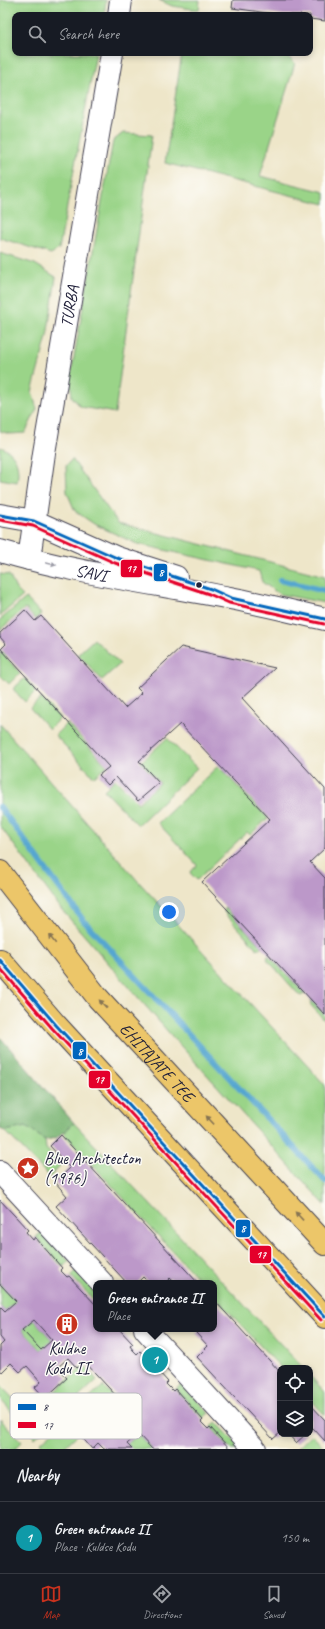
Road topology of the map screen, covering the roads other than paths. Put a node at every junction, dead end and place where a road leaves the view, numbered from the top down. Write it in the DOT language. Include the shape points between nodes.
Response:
graph roads {
  1 [pos="122,0"];
  2 [pos="120,12"];
  3 [pos="111,56"];
  4 [pos="0,515"];
  5 [pos="34,521"];
  6 [pos="0,551"];
  7 [pos="30,559"];
  8 [pos="231,598"];
  9 [pos="325,619"];
  10 [pos="0,872"];
  11 [pos="0,960"];
  12 [pos="0,1172"];
  13 [pos="325,1244"];
  14 [pos="99,1280"];
  15 [pos="325,1317"];
  16 [pos="148,1332"];
  17 [pos="255,1449"];
  1 -- 2 [label="street"];
  3 -- 5 [label="street, TURBA"];
  4 -- 5 [label="street, SAVI"];
  5 -- 7 [label="street, TURBA"];
  5 -- 8 [label="street, SAVI" via="117,558"];
  6 -- 7 [label="street, SAVI"];
  7 -- 8 [label="street, SAVI, one-way" via="112,577"];
  8 -- 9 [label="street, SAVI"];
  13 -- 10 [label="highway, EHITAJATE TEE, one-way" via="98,998"];
  11 -- 15 [label="highway" via="56,1025"];
  12 -- 14 [label="street"];
  16 -- 17 [label="street"];
}
